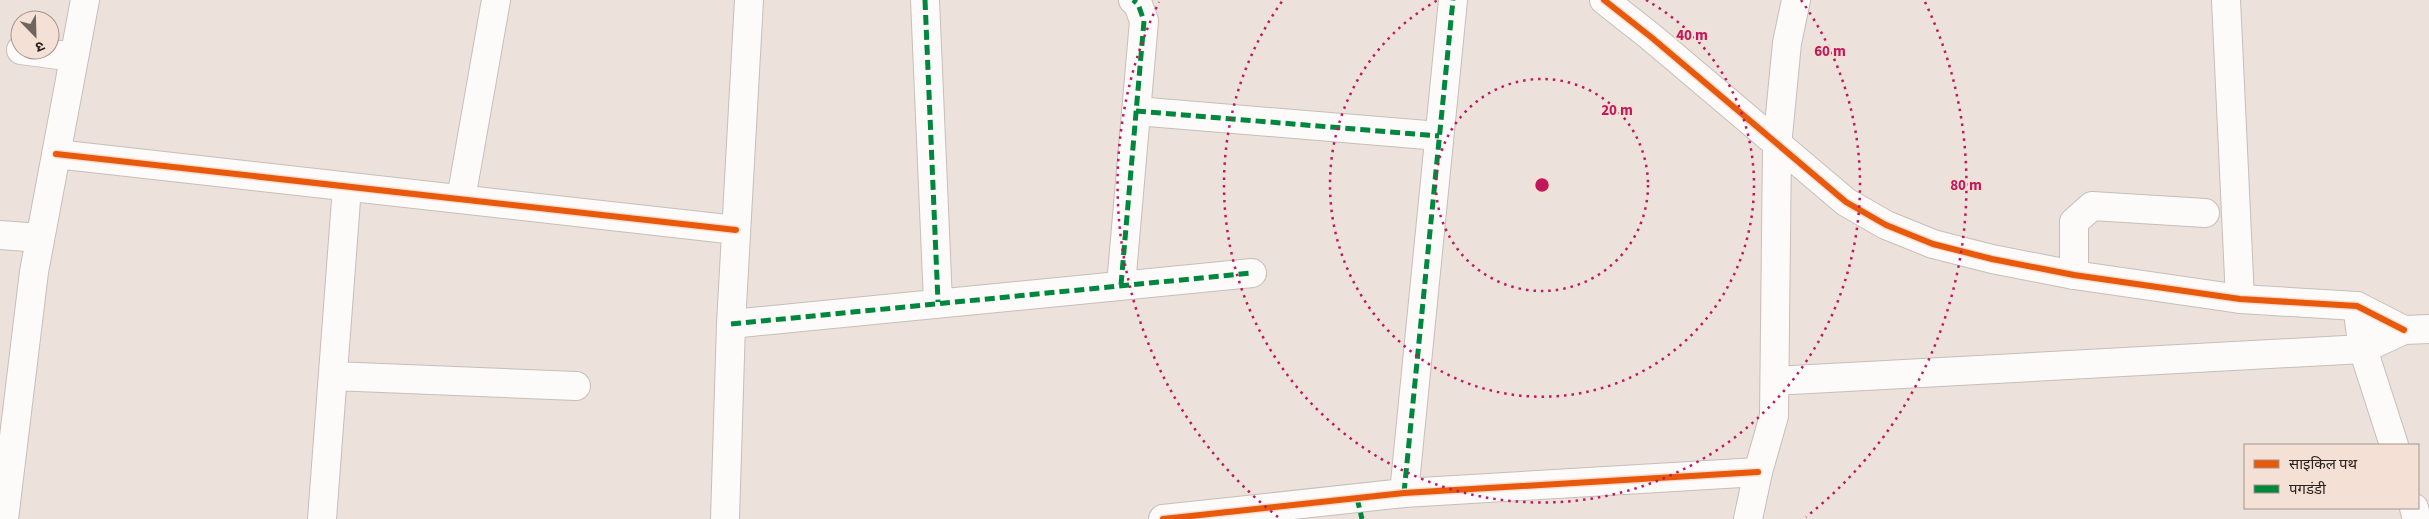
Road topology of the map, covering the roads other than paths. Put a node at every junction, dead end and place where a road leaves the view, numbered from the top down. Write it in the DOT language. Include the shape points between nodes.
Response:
graph roads {
  1 [pos="85,0"];
  2 [pos="496,0"];
  3 [pos="749,0"];
  4 [pos="925,0"];
  5 [pos="1133,0"];
  6 [pos="1453,0"];
  7 [pos="1604,0"];
  8 [pos="1796,0"];
  9 [pos="2226,0"];
  10 [pos="60,55"];
  11 [pos="74,57"];
  12 [pos="1136,112"];
  13 [pos="1439,136"];
  14 [pos="1777,146"];
  15 [pos="56,154"];
  16 [pos="347,187"];
  17 [pos="461,199"];
  18 [pos="2205,212"];
  19 [pos="736,230"];
  20 [pos="0,235"];
  21 [pos="40,238"];
  22 [pos="1252,273"];
  23 [pos="2074,275"];
  24 [pos="1121,285"];
  25 [pos="2240,298"];
  26 [pos="938,302"];
  27 [pos="2358,306"];
  28 [pos="731,324"];
  29 [pos="2417,330"];
  30 [pos="2363,349"];
  31 [pos="333,376"];
  32 [pos="1775,381"];
  33 [pos="576,386"];
  34 [pos="2394,444"];
  35 [pos="1758,472"];
  36 [pos="5,473"];
  37 [pos="1404,493"];
  38 [pos="1360,509"];
  39 [pos="4,519"];
  40 [pos="322,519"];
  41 [pos="725,519"];
  42 [pos="1164,519"];
  43 [pos="1748,519"];
  1 -- 11 [label="street"];
  2 -- 17 [label="street"];
  3 -- 19 [label="street"];
  4 -- 26 [label="street"];
  5 -- 12 [label="street" via="1138,4 1144,21"];
  6 -- 13 [label="street"];
  7 -- 14 [label="street"];
  8 -- 14 [label="street" via="1787,43"];
  9 -- 25 [label="street"];
  10 -- 11 [label="street"];
  11 -- 15 [label="street"];
  12 -- 13 [label="street"];
  12 -- 24 [label="street"];
  13 -- 37 [label="street"];
  14 -- 23 [label="street" via="1846,202 1886,225 1933,244"];
  14 -- 32 [label="street"];
  15 -- 16 [label="street"];
  15 -- 21 [label="street"];
  16 -- 17 [label="street"];
  16 -- 31 [label="street"];
  17 -- 19 [label="street"];
  18 -- 23 [label="street" via="2092,206 2074,222"];
  19 -- 28 [label="street"];
  20 -- 21 [label="street"];
  21 -- 36 [label="street"];
  22 -- 24 [label="street"];
  23 -- 25 [label="street"];
  24 -- 26 [label="street"];
  25 -- 27 [label="street"];
  26 -- 28 [label="street"];
  27 -- 29 [label="street"];
  27 -- 30 [label="street"];
  28 -- 41 [label="street"];
  29 -- 30 [label="street"];
  30 -- 32 [label="street"];
  30 -- 34 [label="street"];
  31 -- 33 [label="street"];
  31 -- 40 [label="street"];
  32 -- 35 [label="street" via="1774,416"];
  35 -- 37 [label="street"];
  35 -- 43 [label="street"];
  36 -- 39 [label="street"];
  37 -- 38 [label="street"];
  38 -- 42 [label="street"];
}
